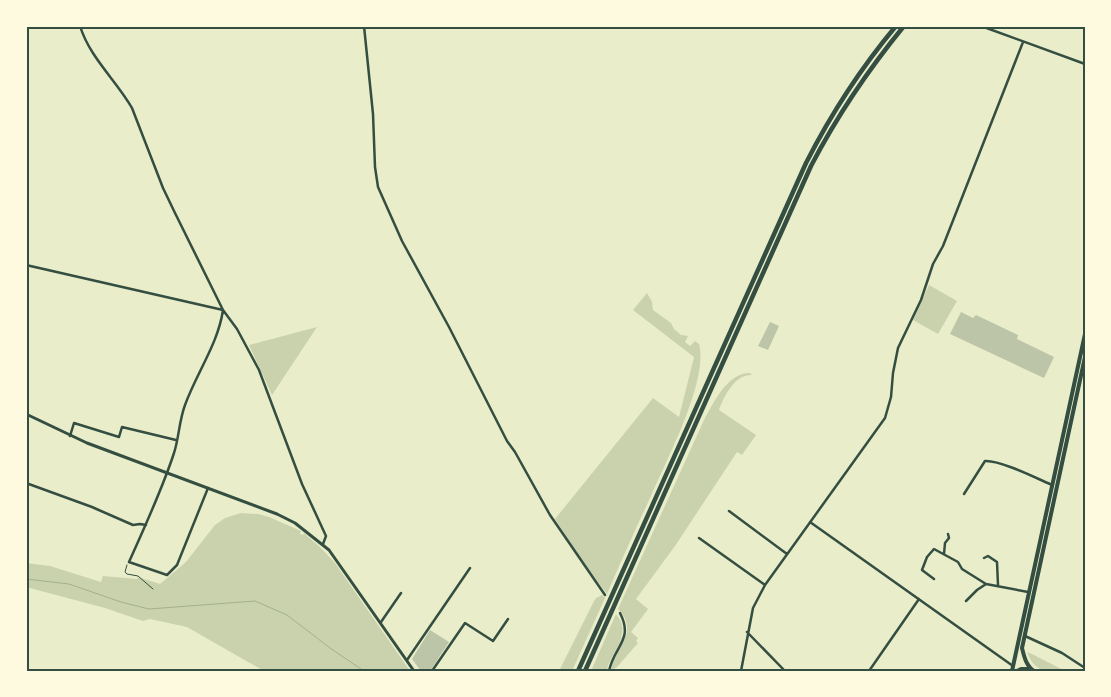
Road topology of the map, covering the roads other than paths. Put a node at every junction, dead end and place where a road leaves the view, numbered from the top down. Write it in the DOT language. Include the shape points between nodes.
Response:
graph roads {
  1 [pos="80,26"];
  2 [pos="364,26"];
  3 [pos="896,26"];
  4 [pos="904,26"];
  5 [pos="981,26"];
  6 [pos="1023,42"];
  7 [pos="1085,64"];
  8 [pos="26,265"];
  9 [pos="223,310"];
  10 [pos="1085,334"];
  11 [pos="1085,358"];
  12 [pos="26,414"];
  13 [pos="70,436"];
  14 [pos="176,440"];
  15 [pos="167,473"];
  16 [pos="26,483"];
  17 [pos="1052,485"];
  18 [pos="208,488"];
  19 [pos="964,494"];
  20 [pos="728,512"];
  21 [pos="810,522"];
  22 [pos="146,525"];
  23 [pos="948,534"];
  24 [pos="699,538"];
  25 [pos="323,544"];
  26 [pos="787,554"];
  27 [pos="944,554"];
  28 [pos="984,558"];
  29 [pos="470,568"];
  30 [pos="934,579"];
  31 [pos="986,584"];
  32 [pos="765,585"];
  33 [pos="998,585"];
  34 [pos="1028,592"];
  35 [pos="401,593"];
  36 [pos="605,596"];
  37 [pos="919,599"];
  38 [pos="966,601"];
  39 [pos="620,613"];
  40 [pos="508,619"];
  41 [pos="381,622"];
  42 [pos="747,632"];
  43 [pos="1025,636"];
  44 [pos="407,660"];
  45 [pos="1012,668"];
  46 [pos="1085,668"];
  47 [pos="1032,670"];
  48 [pos="414,671"];
  49 [pos="432,671"];
  50 [pos="578,671"];
  51 [pos="585,671"];
  52 [pos="609,671"];
  53 [pos="741,671"];
  54 [pos="785,671"];
  55 [pos="869,671"];
  56 [pos="1017,671"];
  1 -- 9 [label="street" via="90,50 132,108 163,188"];
  2 -- 36 [label="street" via="375,167 383,201 506,441 550,516"];
  3 -- 50 [label="highway" via="844,96 806,163"];
  4 -- 51 [label="highway" via="858,87 811,166"];
  5 -- 6 [label="street"];
  6 -- 7 [label="street"];
  6 -- 21 [label="street" via="921,300 898,348 885,418"];
  8 -- 9 [label="street"];
  9 -- 14 [label="street" via="213,346 185,404"];
  9 -- 25 [label="street" via="259,370 302,484 326,536"];
  10 -- 17 [label="main road"];
  11 -- 43 [label="main road"];
  12 -- 13 [label="street"];
  13 -- 14 [label="street" via="74,423 119,437 122,427"];
  13 -- 15 [label="street"];
  14 -- 15 [label="street"];
  15 -- 18 [label="street"];
  15 -- 22 [label="street"];
  16 -- 22 [label="street" via="133,525"];
  17 -- 19 [label="street" via="987,460"];
  17 -- 34 [label="main road"];
  18 -- 22 [label="street" via="177,565 167,575 129,562"];
  18 -- 25 [label="street" via="296,523"];
  20 -- 26 [label="street"];
  21 -- 26 [label="street"];
  21 -- 37 [label="street"];
  23 -- 27 [label="street"];
  24 -- 32 [label="street"];
  25 -- 41 [label="street"];
  26 -- 32 [label="street"];
  27 -- 30 [label="street" via="934,549 927,557 922,571"];
  27 -- 31 [label="street"];
  28 -- 33 [label="street" via="988,556 997,562"];
  29 -- 44 [label="street"];
  31 -- 33 [label="street"];
  31 -- 38 [label="street"];
  32 -- 42 [label="street" via="753,608"];
  33 -- 34 [label="street"];
  34 -- 45 [label="main road"];
  35 -- 41 [label="street"];
  37 -- 45 [label="street"];
  37 -- 55 [label="street"];
  39 -- 52 [label="street" via="626,634"];
  40 -- 49 [label="street" via="493,641 465,622"];
  41 -- 44 [label="street"];
  42 -- 53 [label="street"];
  42 -- 54 [label="street"];
  43 -- 46 [label="street"];
  43 -- 47 [label="main road" via="1022,648"];
  44 -- 48 [label="street"];
  47 -- 56 [label="main road"];
}
